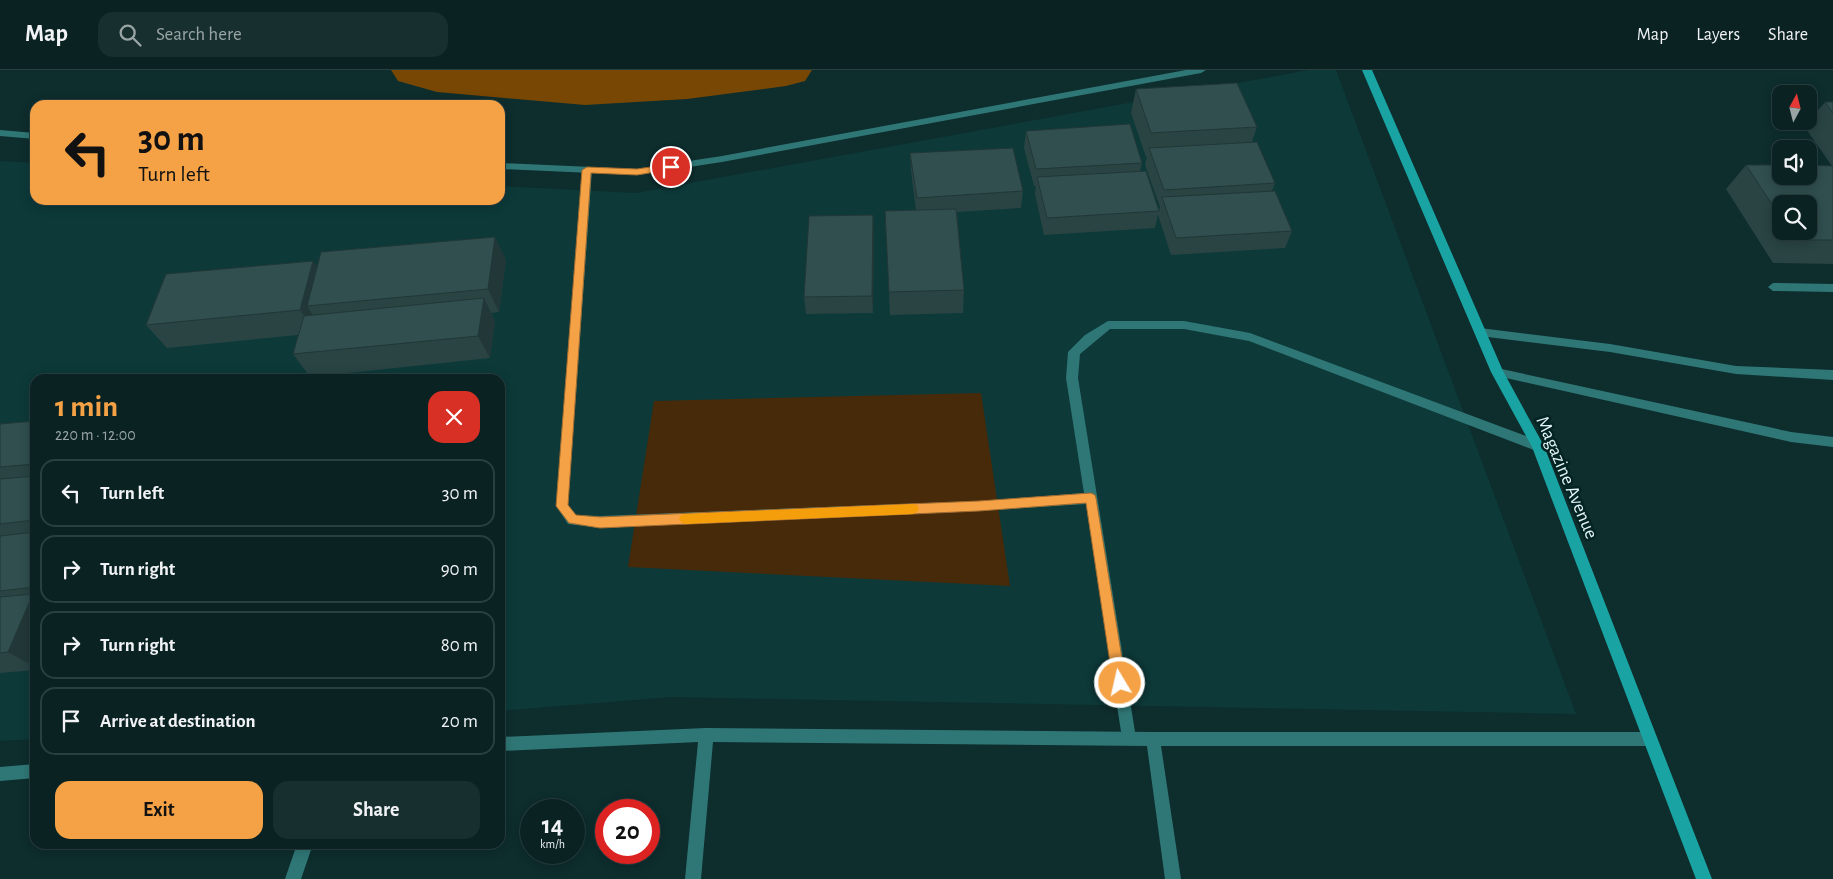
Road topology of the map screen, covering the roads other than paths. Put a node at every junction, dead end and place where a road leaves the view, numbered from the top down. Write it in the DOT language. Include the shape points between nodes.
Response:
graph roads {
  1 [pos="1201,70"];
  2 [pos="1367,70"];
  3 [pos="0,134"];
  4 [pos="30,136"];
  5 [pos="505,166"];
  6 [pos="587,170"];
  7 [pos="1773,287"];
  8 [pos="1833,288"];
  9 [pos="1480,332"];
  10 [pos="1497,372"];
  11 [pos="1833,375"];
  12 [pos="1833,442"];
  13 [pos="1538,446"];
  14 [pos="1091,498"];
  15 [pos="706,735"];
  16 [pos="1129,738"];
  17 [pos="1153,739"];
  18 [pos="1650,739"];
  19 [pos="505,744"];
  20 [pos="30,771"];
  21 [pos="0,774"];
  22 [pos="303,849"];
  23 [pos="293,879"];
  24 [pos="693,879"];
  25 [pos="1173,879"];
  26 [pos="1704,879"];
  1 -- 6 [label="street" via="722,159 637,172"];
  2 -- 9 [label="street, Magazine Avenue"];
  3 -- 4 [label="street"];
  5 -- 6 [label="street"];
  6 -- 14 [label="street" via="562,506 573,520 610,522"];
  7 -- 8 [label="street"];
  9 -- 10 [label="street, Magazine Avenue"];
  9 -- 11 [label="street" via="1610,348 1736,370"];
  10 -- 12 [label="street" via="1791,437"];
  10 -- 13 [label="street, Magazine Avenue"];
  13 -- 14 [label="street" via="1250,337 1184,325 1108,325 1074,352 1072,378"];
  13 -- 18 [label="street, Magazine Avenue"];
  14 -- 16 [label="street"];
  15 -- 16 [label="street"];
  15 -- 19 [label="street"];
  15 -- 24 [label="street"];
  16 -- 17 [label="street"];
  17 -- 18 [label="street"];
  17 -- 25 [label="street"];
  18 -- 26 [label="street, Magazine Avenue"];
  20 -- 21 [label="street"];
  22 -- 23 [label="street"];
}
